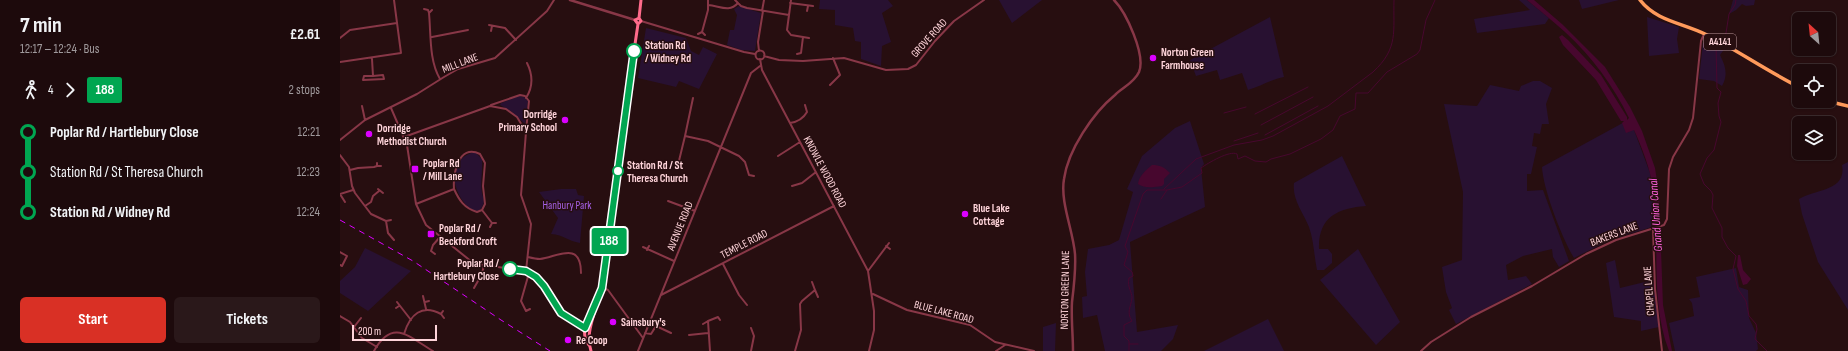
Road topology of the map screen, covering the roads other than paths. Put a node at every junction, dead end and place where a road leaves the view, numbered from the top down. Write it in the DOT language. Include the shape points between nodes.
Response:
graph roads {
  1 [pos="394,0"];
  2 [pos="554,0"];
  3 [pos="570,0"];
  4 [pos="641,0"];
  5 [pos="708,0"];
  6 [pos="735,0"];
  7 [pos="764,0"];
  8 [pos="984,0"];
  9 [pos="1114,0"];
  10 [pos="1640,0"];
  11 [pos="791,1"];
  12 [pos="738,3"];
  13 [pos="708,5"];
  14 [pos="808,6"];
  15 [pos="813,6"];
  16 [pos="424,9"];
  17 [pos="432,10"];
  18 [pos="763,11"];
  19 [pos="807,11"];
  20 [pos="429,13"];
  21 [pos="789,15"];
  22 [pos="639,18"];
  23 [pos="635,20"];
  24 [pos="397,23"];
  25 [pos="640,23"];
  26 [pos="468,30"];
  27 [pos="491,31"];
  28 [pos="702,32"];
  29 [pos="698,34"];
  30 [pos="1704,34"];
  31 [pos="705,35"];
  32 [pos="432,37"];
  33 [pos="803,37"];
  34 [pos="340,38"];
  35 [pos="809,38"];
  36 [pos="516,40"];
  37 [pos="759,51"];
  38 [pos="756,54"];
  39 [pos="797,54"];
  40 [pos="764,56"];
  41 [pos="833,58"];
  42 [pos="372,59"];
  43 [pos="760,59"];
  44 [pos="340,62"];
  45 [pos="527,63"];
  46 [pos="760,66"];
  47 [pos="374,76"];
  48 [pos="440,79"];
  49 [pos="1792,83"];
  50 [pos="830,85"];
  51 [pos="526,98"];
  52 [pos="693,98"];
  53 [pos="1836,103"];
  54 [pos="805,105"];
  55 [pos="362,106"];
  56 [pos="490,106"];
  57 [pos="1848,106"];
  58 [pos="391,108"];
  59 [pos="365,120"];
  60 [pos="790,124"];
  61 [pos="526,132"];
  62 [pos="685,136"];
  63 [pos="404,137"];
  64 [pos="340,140"];
  65 [pos="800,142"];
  66 [pos="721,147"];
  67 [pos="340,155"];
  68 [pos="778,156"];
  69 [pos="381,166"];
  70 [pos="677,168"];
  71 [pos="350,170"];
  72 [pos="816,172"];
  73 [pos="749,175"];
  74 [pos="754,176"];
  75 [pos="746,177"];
  76 [pos="792,186"];
  77 [pos="454,189"];
  78 [pos="353,190"];
  79 [pos="383,193"];
  80 [pos="340,194"];
  81 [pos="675,199"];
  82 [pos="668,201"];
  83 [pos="345,202"];
  84 [pos="674,203"];
  85 [pos="416,204"];
  86 [pos="365,206"];
  87 [pos="834,206"];
  88 [pos="482,210"];
  89 [pos="695,211"];
  90 [pos="391,220"];
  91 [pos="386,221"];
  92 [pos="492,223"];
  93 [pos="496,223"];
  94 [pos="490,226"];
  95 [pos="1653,229"];
  96 [pos="440,237"];
  97 [pos="394,240"];
  98 [pos="889,242"];
  99 [pos="649,246"];
  100 [pos="886,246"];
  101 [pos="643,247"];
  102 [pos="890,249"];
  103 [pos="647,250"];
  104 [pos="340,252"];
  105 [pos="435,254"];
  106 [pos="528,257"];
  107 [pos="674,262"];
  108 [pos="723,264"];
  109 [pos="340,265"];
  110 [pos="484,265"];
  111 [pos="526,271"];
  112 [pos="868,271"];
  113 [pos="529,273"];
  114 [pos="581,273"];
  115 [pos="812,282"];
  116 [pos="474,288"];
  117 [pos="602,288"];
  118 [pos="815,290"];
  119 [pos="873,294"];
  120 [pos="660,295"];
  121 [pos="422,296"];
  122 [pos="818,297"];
  123 [pos="429,301"];
  124 [pos="397,302"];
  125 [pos="425,302"];
  126 [pos="747,305"];
  127 [pos="399,306"];
  128 [pos="596,306"];
  129 [pos="396,308"];
  130 [pos="426,309"];
  131 [pos="530,309"];
  132 [pos="443,312"];
  133 [pos="716,313"];
  134 [pos="441,314"];
  135 [pos="340,316"];
  136 [pos="718,317"];
  137 [pos="361,318"];
  138 [pos="444,318"];
  139 [pos="411,320"];
  140 [pos="720,320"];
  141 [pos="708,321"];
  142 [pos="703,324"];
  143 [pos="354,327"];
  144 [pos="585,328"];
  145 [pos="751,328"];
  146 [pos="589,329"];
  147 [pos="696,330"];
  148 [pos="758,330"];
  149 [pos="753,332"];
  150 [pos="645,333"];
  151 [pos="671,333"];
  152 [pos="696,333"];
  153 [pos="708,333"];
  154 [pos="404,334"];
  155 [pos="689,335"];
  156 [pos="643,338"];
  157 [pos="589,345"];
  158 [pos="1005,345"];
  159 [pos="377,347"];
  160 [pos="374,351"];
  161 [pos="433,351"];
  162 [pos="591,351"];
  163 [pos="638,351"];
  164 [pos="710,351"];
  165 [pos="751,351"];
  166 [pos="795,351"];
  167 [pos="869,351"];
  168 [pos="996,351"];
  169 [pos="1034,351"];
  170 [pos="1073,351"];
  171 [pos="1421,351"];
  172 [pos="1662,351"];
  1 -- 24 [label="street"];
  2 -- 36 [label="street, MILL LANE"];
  3 -- 23 [label="street"];
  4 -- 22 [label="main road"];
  5 -- 13 [label="street"];
  6 -- 12 [label="street"];
  7 -- 18 [label="street"];
  8 -- 41 [label="street, GROVE ROAD" via="954,21 913,67 886,70 852,59"];
  9 -- 170 [label="street, NORTON GREEN LANE" via="1135,39 1141,67 1134,80 1105,104 1086,127 1064,179 1064,193 1075,253"];
  10 -- 30 [label="main road, A4141" via="1662,17"];
  11 -- 14 [label="street"];
  11 -- 21 [label="street"];
  12 -- 13 [label="street" via="727,9"];
  12 -- 18 [label="street" via="747,8"];
  13 -- 28 [label="street"];
  14 -- 15 [label="street"];
  14 -- 19 [label="street"];
  16 -- 20 [label="street"];
  17 -- 20 [label="street"];
  18 -- 21 [label="street"];
  18 -- 37 [label="street"];
  20 -- 32 [label="street"];
  21 -- 33 [label="street" via="789,33"];
  22 -- 23 [label="main road"];
  22 -- 25 [label="main road"];
  23 -- 25 [label="main road"];
  24 -- 34 [label="street" via="350,30"];
  24 -- 42 [label="street" via="401,53"];
  25 -- 38 [label="street"];
  25 -- 117 [label="main road"];
  26 -- 32 [label="street"];
  27 -- 36 [label="street" via="490,25 505,28"];
  28 -- 29 [label="street"];
  28 -- 31 [label="street"];
  30 -- 49 [label="main road, A4141"];
  30 -- 95 [label="street, BAKERS LANE" via="1701,41 1693,118 1669,169 1667,219 1662,227"];
  32 -- 48 [label="street" via="434,62"];
  33 -- 35 [label="street"];
  33 -- 39 [label="street" via="802,54"];
  36 -- 48 [label="street, MILL LANE" via="495,58 458,69"];
  37 -- 38 [label="street"];
  37 -- 40 [label="street"];
  38 -- 43 [label="street" via="756,58"];
  40 -- 41 [label="street, GROVE ROAD" via="779,60 803,61"];
  40 -- 43 [label="street"];
  41 -- 50 [label="street" via="840,75"];
  42 -- 44 [label="street"];
  42 -- 47 [label="street"];
  43 -- 46 [label="street, KNOWLE WOOD ROAD"];
  45 -- 51 [label="street" via="532,90"];
  46 -- 60 [label="street, KNOWLE WOOD ROAD"];
  46 -- 66 [label="street, AVENUE ROAD" via="751,73"];
  47 -- 47 [label="street" via="383,75 384,79 363,80 364,76"];
  48 -- 58 [label="street, MILL LANE"];
  51 -- 56 [label="street" via="520,95"];
  51 -- 61 [label="street" via="529,102"];
  52 -- 62 [label="street"];
  53 -- 57 [label="main road"];
  54 -- 60 [label="street" via="805,116"];
  55 -- 59 [label="street"];
  56 -- 61 [label="street" via="514,114"];
  56 -- 63 [label="street"];
  58 -- 59 [label="street, MILL LANE"];
  58 -- 63 [label="street"];
  59 -- 64 [label="street, MILL LANE"];
  60 -- 65 [label="street, KNOWLE WOOD ROAD"];
  61 -- 106 [label="street" via="522,195 531,224"];
  62 -- 66 [label="street" via="708,140"];
  62 -- 70 [label="street"];
  63 -- 85 [label="street"];
  65 -- 68 [label="street"];
  65 -- 72 [label="street, KNOWLE WOOD ROAD"];
  66 -- 73 [label="street" via="743,160"];
  66 -- 89 [label="street, AVENUE ROAD"];
  67 -- 71 [label="street"];
  69 -- 71 [label="street"];
  71 -- 78 [label="street"];
  72 -- 76 [label="street" via="802,183"];
  72 -- 87 [label="street, KNOWLE WOOD ROAD"];
  73 -- 74 [label="street"];
  73 -- 75 [label="street"];
  77 -- 85 [label="street"];
  77 -- 88 [label="street" via="466,207 477,212"];
  77 -- 88 [label="street" via="454,171 459,160 469,153 480,154 484,163 485,204"];
  78 -- 80 [label="street"];
  78 -- 86 [label="street"];
  79 -- 86 [label="street" via="379,190"];
  80 -- 83 [label="street"];
  81 -- 84 [label="street"];
  82 -- 84 [label="street"];
  84 -- 89 [label="street"];
  85 -- 96 [label="street" via="424,221"];
  86 -- 91 [label="street" via="371,214"];
  87 -- 108 [label="street, TEMPLE ROAD"];
  87 -- 112 [label="street, KNOWLE WOOD ROAD"];
  88 -- 92 [label="street"];
  89 -- 107 [label="street, AVENUE ROAD"];
  90 -- 91 [label="street"];
  91 -- 97 [label="street" via="388,234"];
  92 -- 93 [label="street"];
  92 -- 94 [label="street"];
  95 -- 171 [label="street, BAKERS LANE" via="1616,240 1586,254 1472,317"];
  95 -- 172 [label="street, CHAPEL LANE"];
  96 -- 105 [label="street" via="430,251"];
  96 -- 110 [label="street" via="472,262"];
  98 -- 100 [label="street"];
  99 -- 103 [label="street"];
  100 -- 102 [label="street"];
  100 -- 112 [label="street"];
  101 -- 103 [label="street"];
  103 -- 107 [label="street"];
  104 -- 109 [label="street" via="347,256 342,266"];
  106 -- 111 [label="street"];
  106 -- 114 [label="street" via="540,259 562,252 572,253 577,256"];
  107 -- 120 [label="street, AVENUE ROAD"];
  108 -- 120 [label="street, TEMPLE ROAD"];
  108 -- 126 [label="street" via="738,295"];
  110 -- 111 [label="street"];
  110 -- 116 [label="street"];
  111 -- 113 [label="street"];
  112 -- 119 [label="street, KNOWLE WOOD ROAD"];
  113 -- 131 [label="street" via="521,301 526,311"];
  113 -- 144 [label="street" via="542,283 561,313"];
  115 -- 118 [label="street"];
  117 -- 128 [label="main road"];
  117 -- 156 [label="street" via="608,290"];
  118 -- 122 [label="street"];
  118 -- 166 [label="street" via="800,304 801,330"];
  119 -- 158 [label="street, BLUE LAKE ROAD" via="907,310 970,325 995,342"];
  119 -- 167 [label="street, KNOWLE WOOD ROAD" via="874,330"];
  120 -- 150 [label="street, AVENUE ROAD"];
  121 -- 125 [label="street"];
  123 -- 125 [label="street"];
  124 -- 127 [label="street"];
  125 -- 130 [label="street"];
  127 -- 129 [label="street"];
  127 -- 139 [label="street"];
  128 -- 144 [label="main road"];
  128 -- 146 [label="main road"];
  130 -- 134 [label="street"];
  130 -- 139 [label="street"];
  132 -- 134 [label="street"];
  133 -- 136 [label="street"];
  134 -- 138 [label="street"];
  135 -- 143 [label="street"];
  136 -- 140 [label="street"];
  136 -- 141 [label="street"];
  137 -- 143 [label="street"];
  139 -- 154 [label="street"];
  141 -- 142 [label="street"];
  141 -- 153 [label="street"];
  143 -- 159 [label="street" via="362,338"];
  144 -- 146 [label="street"];
  144 -- 157 [label="main road"];
  145 -- 149 [label="street"];
  146 -- 157 [label="main road"];
  147 -- 152 [label="street"];
  148 -- 149 [label="street"];
  149 -- 165 [label="street"];
  150 -- 151 [label="street" via="651,334 656,326"];
  150 -- 156 [label="street, AVENUE ROAD"];
  152 -- 153 [label="street"];
  152 -- 155 [label="street"];
  153 -- 164 [label="street"];
  154 -- 159 [label="street" via="387,336"];
  154 -- 161 [label="street"];
  156 -- 163 [label="street, AVENUE ROAD"];
  157 -- 162 [label="main road"];
  158 -- 168 [label="street"];
  158 -- 169 [label="street, BLUE LAKE ROAD"];
  159 -- 160 [label="street"];
}
